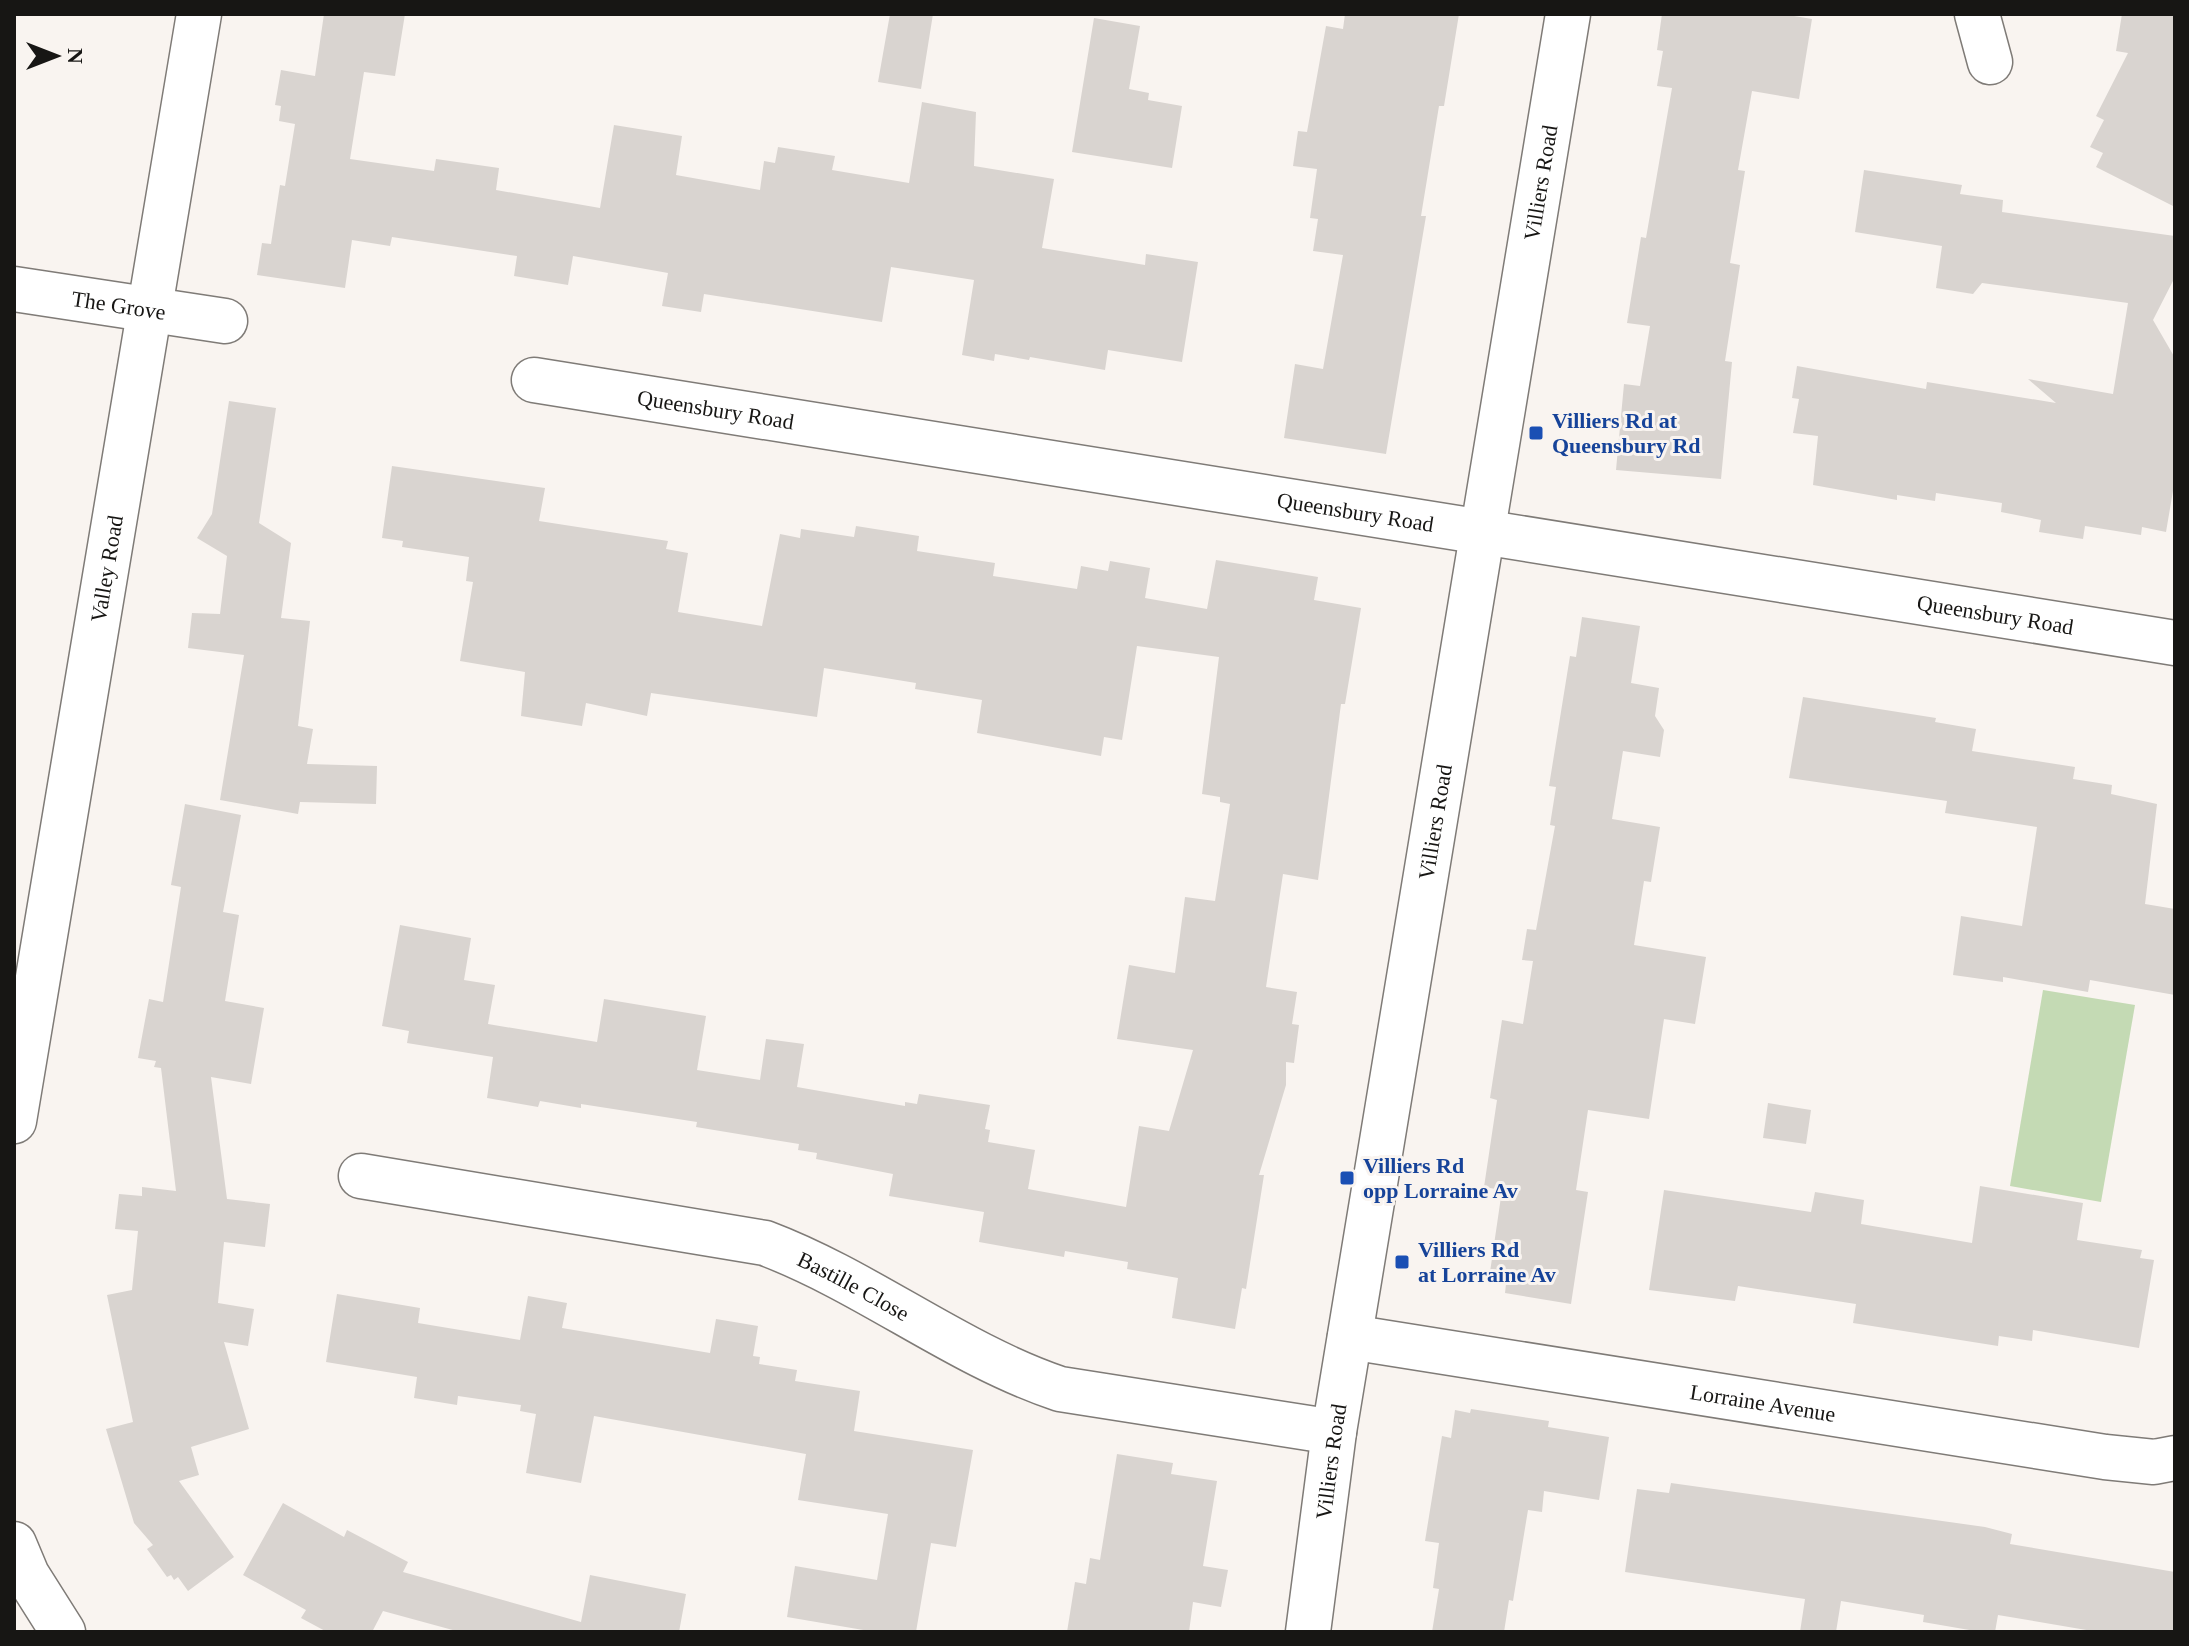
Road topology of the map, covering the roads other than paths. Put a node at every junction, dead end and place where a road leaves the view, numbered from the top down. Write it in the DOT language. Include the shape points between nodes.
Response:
graph roads {
  1 [pos="199,14"];
  2 [pos="1568,14"];
  3 [pos="1977,14"];
  4 [pos="1990,62"];
  5 [pos="14,289"];
  6 [pos="149,308"];
  7 [pos="225,321"];
  8 [pos="534,380"];
  9 [pos="1483,534"];
  10 [pos="2175,643"];
  11 [pos="14,1121"];
  12 [pos="361,1176"];
  13 [pos="1350,1337"];
  14 [pos="1334,1432"];
  15 [pos="2175,1458"];
  16 [pos="14,1544"];
  17 [pos="63,1632"];
  18 [pos="1308,1632"];
  1 -- 6 [label="street, Valley Road"];
  2 -- 9 [label="street, Villiers Road"];
  3 -- 4 [label="street"];
  5 -- 6 [label="street, The Grove"];
  6 -- 7 [label="street, The Grove"];
  6 -- 11 [label="street, Valley Road"];
  8 -- 9 [label="street, Queensbury Road"];
  9 -- 10 [label="street, Queensbury Road"];
  9 -- 13 [label="street, Villiers Road"];
  12 -- 14 [label="street, Bastille Close" via="765,1243 1022,1376 1101,1397"];
  13 -- 14 [label="street, Villiers Road"];
  13 -- 15 [label="street, Lorraine Avenue" via="2105,1457 2154,1462"];
  14 -- 18 [label="street, Villiers Road"];
  16 -- 17 [label="street"];
}
